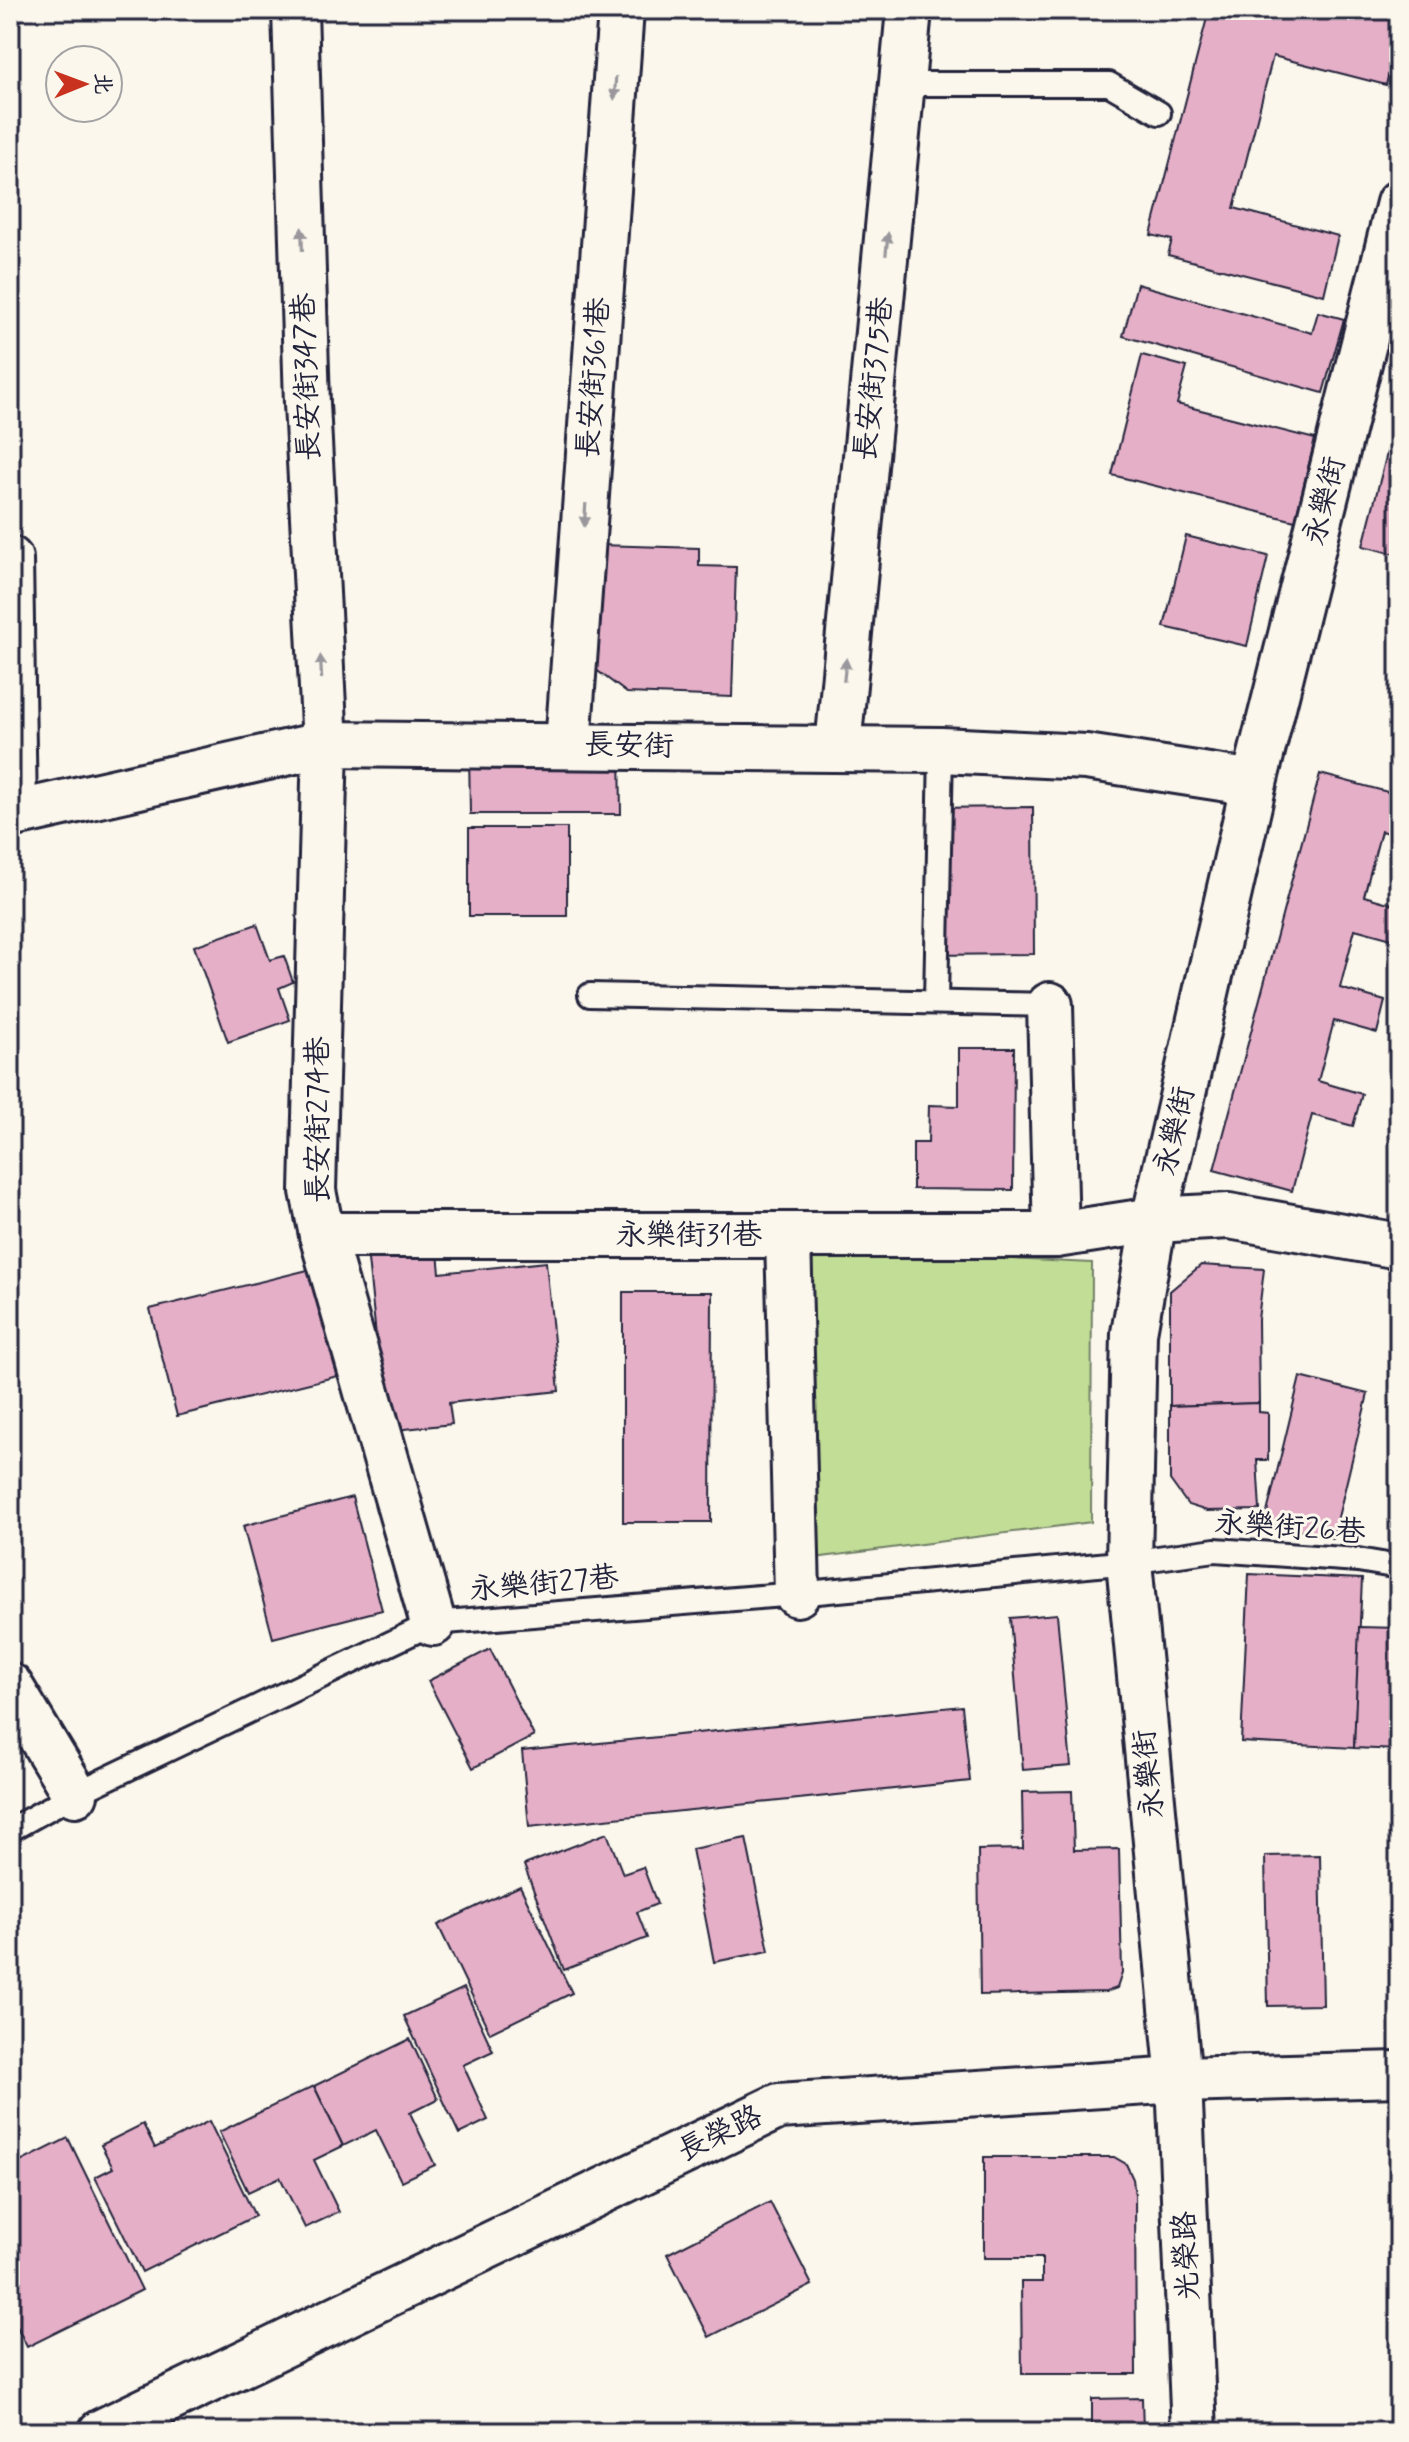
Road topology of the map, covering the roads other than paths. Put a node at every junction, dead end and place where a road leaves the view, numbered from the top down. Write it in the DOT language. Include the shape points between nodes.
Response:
graph roads {
  1 [pos="295,10"];
  2 [pos="621,10"];
  3 [pos="909,10"];
  4 [pos="903,84"];
  5 [pos="1159,113"];
  6 [pos="1399,203"];
  7 [pos="10,559"];
  8 [pos="325,744"];
  9 [pos="568,745"];
  10 [pos="838,747"];
  11 [pos="941,750"];
  12 [pos="1254,783"];
  13 [pos="12,815"];
  14 [pos="590,995"];
  15 [pos="936,1001"];
  16 [pos="1050,1005"];
  17 [pos="1154,1220"];
  18 [pos="322,1235"];
  19 [pos="1056,1235"];
  20 [pos="788,1236"];
  21 [pos="1399,1246"];
  22 [pos="1129,1562"];
  23 [pos="1399,1567"];
  24 [pos="797,1594"];
  25 [pos="433,1623"];
  26 [pos="11,1691"];
  27 [pos="75,1794"];
  28 [pos="10,1830"];
  29 [pos="1399,2074"];
  30 [pos="1179,2080"];
  31 [pos="101,2432"];
  32 [pos="1194,2432"];
  8 -- 1 [label="street, 長安街347巷, one-way" via="307,404"];
  2 -- 9 [label="street, 長安街361巷, one-way"];
  3 -- 4 [label="street, 長安街375巷"];
  4 -- 5 [label="lane" via="1109,84"];
  10 -- 4 [label="street, 長安街375巷, one-way"];
  6 -- 12 [label="street, 永樂街"];
  7 -- 13 [label="street"];
  8 -- 9 [label="street, 長安街"];
  8 -- 13 [label="street, 長安街"];
  8 -- 18 [label="street, 長安街274巷" via="313,1191"];
  9 -- 10 [label="street, 長安街"];
  10 -- 11 [label="street, 長安街"];
  11 -- 12 [label="street, 長安街" via="1086,757"];
  11 -- 15 [label="lane"];
  12 -- 17 [label="street, 永樂街"];
  14 -- 15 [label="lane"];
  15 -- 16 [label="lane"];
  16 -- 19 [label="street"];
  17 -- 19 [label="street, 永樂街31巷"];
  17 -- 21 [label="street, 永樂街31巷" via="1229,1216"];
  17 -- 22 [label="street, 永樂街" via="1134,1333"];
  18 -- 20 [label="street, 永樂街31巷"];
  18 -- 25 [label="street, 長安街274巷"];
  19 -- 20 [label="street, 永樂街31巷"];
  20 -- 24 [label="street"];
  22 -- 23 [label="lane, 永樂街26巷" via="1215,1550"];
  22 -- 24 [label="lane, 永樂街27巷"];
  22 -- 30 [label="street, 永樂街"];
  24 -- 25 [label="lane, 永樂街27巷"];
  25 -- 27 [label="lane, 永樂街27巷"];
  26 -- 27 [label="street"];
  27 -- 28 [label="lane, 永樂街27巷"];
  29 -- 30 [label="street, 長榮路"];
  30 -- 31 [label="street, 長榮路" via="779,2106"];
  30 -- 32 [label="street, 光榮路"];
}
